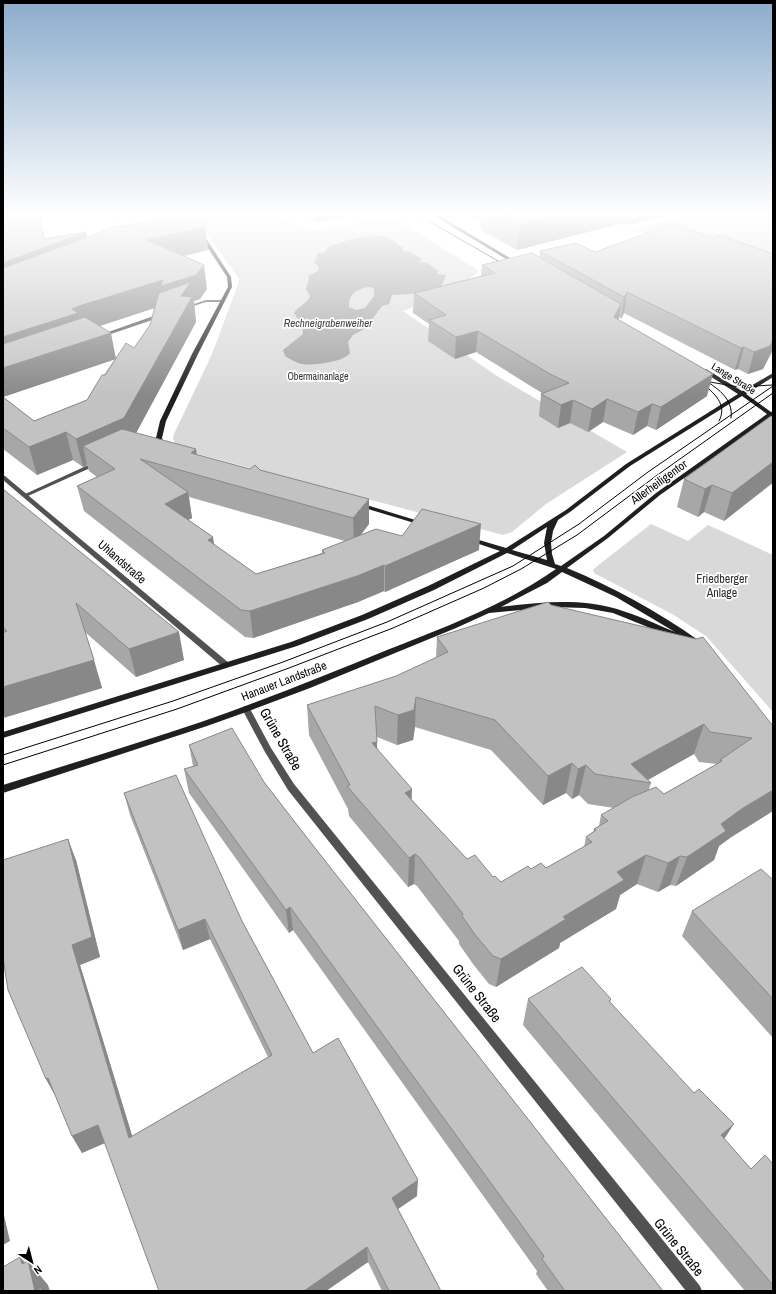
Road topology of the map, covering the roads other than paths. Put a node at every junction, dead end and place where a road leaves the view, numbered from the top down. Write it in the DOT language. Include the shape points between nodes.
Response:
graph roads {
  1 [pos="228,275"];
  2 [pos="223,301"];
  3 [pos="179,310"];
  4 [pos="165,314"];
  5 [pos="91,339"];
  6 [pos="698,367"];
  7 [pos="773,375"];
  8 [pos="743,394"];
  9 [pos="772,414"];
  10 [pos="167,452"];
  11 [pos="106,459"];
  12 [pos="3,476"];
  13 [pos="26,494"];
  14 [pos="352,503"];
  15 [pos="562,515"];
  16 [pos="433,528"];
  17 [pos="464,537"];
  18 [pos="507,550"];
  19 [pos="552,565"];
  20 [pos="562,569"];
  21 [pos="483,612"];
  22 [pos="226,665"];
  23 [pos="246,709"];
  24 [pos="3,735"];
  25 [pos="3,789"];
  26 [pos="694,1291"];
  1 -- 2 [label="main road" via="230,287"];
  2 -- 3 [label="street" via="206,301"];
  2 -- 10 [label="main road" via="163,421 158,438"];
  4 -- 5 [label="street"];
  6 -- 8 [label="main road, Lange Straße"];
  7 -- 8 [label="main road"];
  8 -- 9 [label="main road, Lange Straße"];
  8 -- 15 [label="main road" via="628,465"];
  9 -- 20 [label="main road, Allerheiligentor" via="658,494"];
  11 -- 13 [label="street"];
  12 -- 13 [label="street, Uhlandstraße"];
  13 -- 22 [label="street, Uhlandstraße"];
  14 -- 16 [label="main road"];
  15 -- 18 [label="main road"];
  15 -- 19 [label="main road" via="548,532 548,556"];
  17 -- 18 [label="main road"];
  18 -- 19 [label="main road"];
  18 -- 22 [label="main road" via="365,617 294,644"];
  19 -- 20 [label="main road"];
  20 -- 21 [label="main road, Hanauer Landstraße"];
  20 -- 21 [label="main road" via="637,606 700,646 615,611 591,607 543,605"];
  21 -- 23 [label="main road, Hanauer Landstraße"];
  22 -- 24 [label="main road"];
  23 -- 25 [label="main road, Hanauer Landstraße"];
  23 -- 26 [label="street, Grüne Straße" via="291,787"];
}
